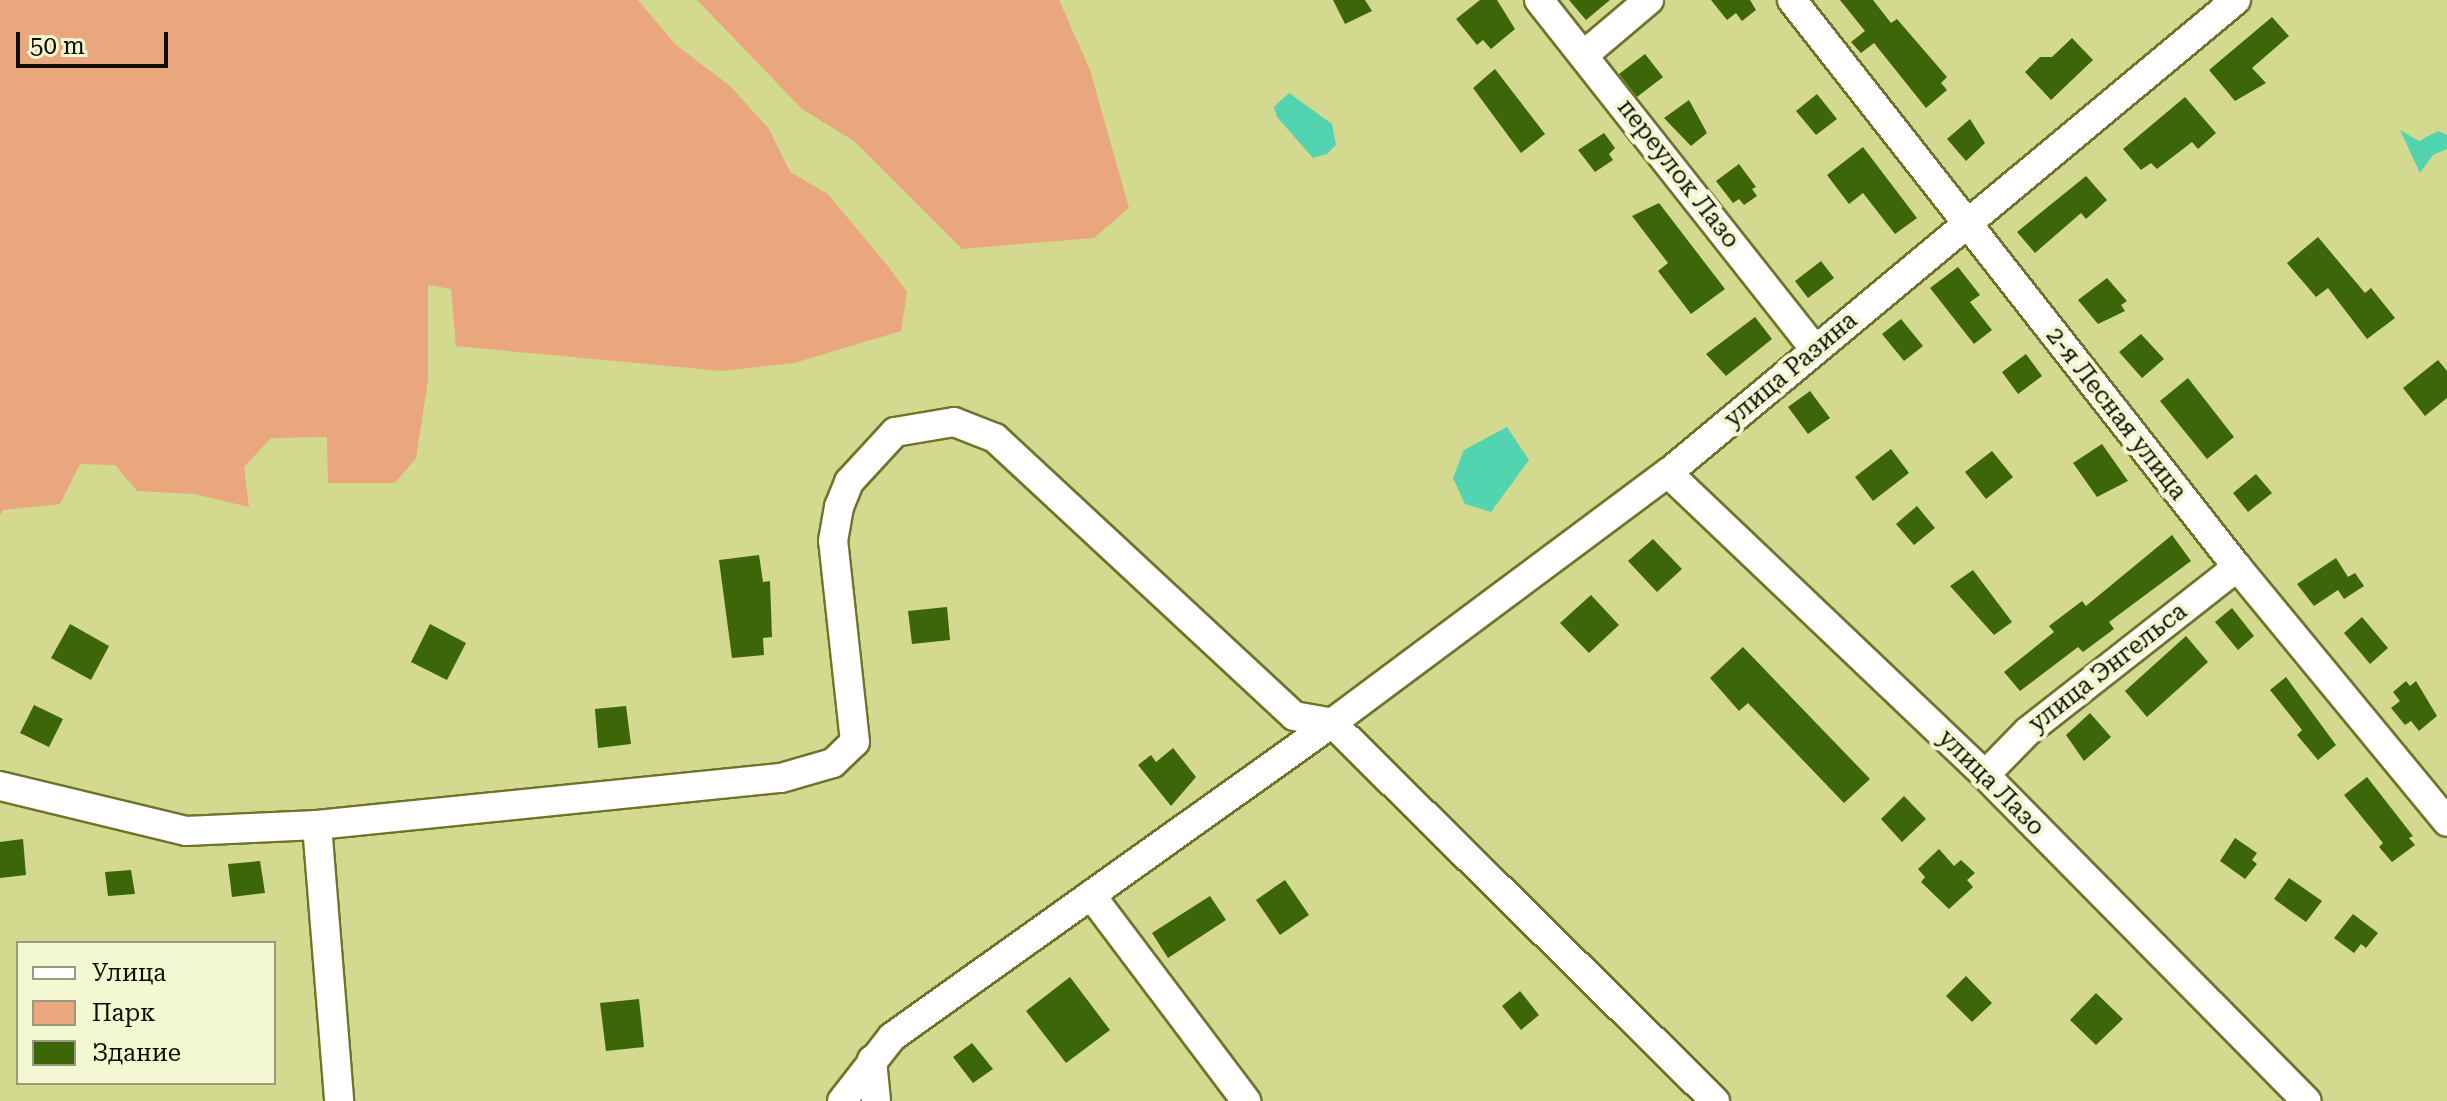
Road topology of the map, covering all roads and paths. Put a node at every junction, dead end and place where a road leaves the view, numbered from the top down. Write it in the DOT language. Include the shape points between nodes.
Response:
graph roads {
  1 [pos="1539,0"];
  2 [pos="1649,0"];
  3 [pos="1792,0"];
  4 [pos="2236,0"];
  5 [pos="1585,54"];
  6 [pos="1966,226"];
  7 [pos="1815,350"];
  8 [pos="1668,473"];
  9 [pos="2237,567"];
  10 [pos="1332,723"];
  11 [pos="1985,775"];
  12 [pos="0,786"];
  13 [pos="2447,822"];
  14 [pos="317,825"];
  15 [pos="1091,895"];
  16 [pos="872,1060"];
  17 [pos="339,1101"];
  18 [pos="842,1101"];
  19 [pos="876,1101"];
  20 [pos="1246,1101"];
  21 [pos="1715,1101"];
  22 [pos="2307,1101"];
  1 -- 5 [label="street, переулок Лазо"];
  2 -- 5 [label="street"];
  3 -- 6 [label="street, 2-я Лесная улица"];
  4 -- 6 [label="street, улица Разина"];
  5 -- 7 [label="street, переулок Лазо"];
  6 -- 7 [label="street, улица Разина"];
  6 -- 9 [label="street, 2-я Лесная улица"];
  7 -- 8 [label="street, улица Разина"];
  8 -- 10 [label="street, улица Разина"];
  8 -- 11 [label="street, улица Лазо"];
  9 -- 11 [label="street, улица Энгельса" via="2028,731"];
  9 -- 13 [label="street, 2-я Лесная улица"];
  10 -- 14 [label="street" via="1294,716 995,438 954,422 895,432 849,482 839,507 833,541 855,742 833,763 781,778"];
  10 -- 15 [label="street, улица Разина"];
  10 -- 21 [label="street"];
  11 -- 22 [label="street, улица Лазо"];
  12 -- 14 [label="street" via="186,831"];
  14 -- 17 [label="street"];
  15 -- 16 [label="street, улица Разина" via="892,1037"];
  15 -- 20 [label="street"];
  16 -- 18 [label="street, улица Разина"];
  16 -- 19 [label="street"];
}
